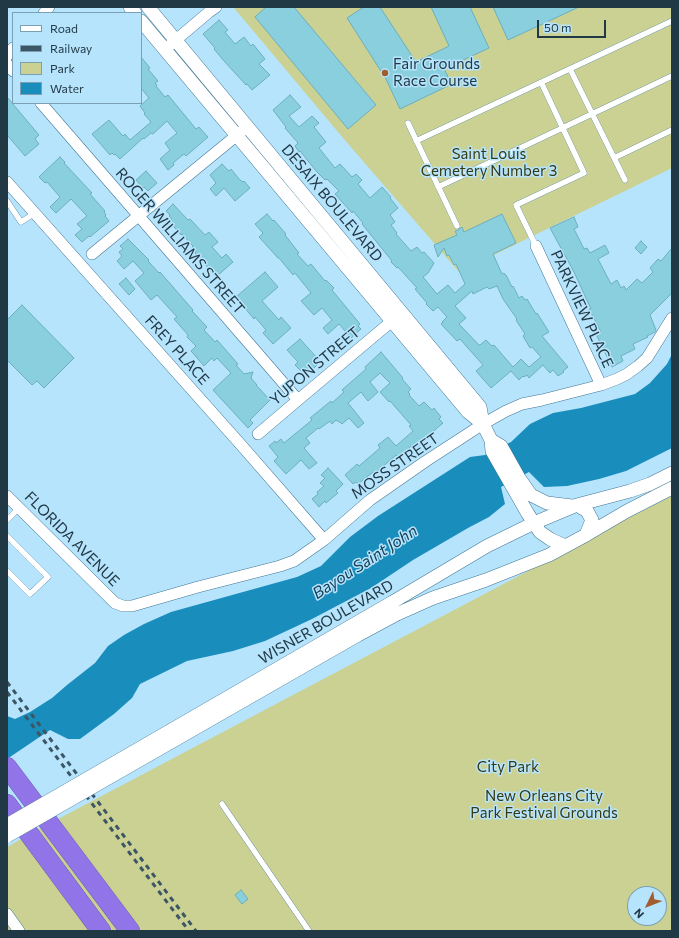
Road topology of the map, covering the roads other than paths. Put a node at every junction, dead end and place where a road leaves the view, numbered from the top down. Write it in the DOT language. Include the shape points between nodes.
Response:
graph roads {
  1 [pos="148,7"];
  2 [pos="216,7"];
  3 [pos="142,21"];
  4 [pos="672,21"];
  5 [pos="176,40"];
  6 [pos="165,49"];
  7 [pos="570,69"];
  8 [pos="672,76"];
  9 [pos="541,82"];
  10 [pos="41,104"];
  11 [pos="592,114"];
  12 [pos="408,123"];
  13 [pos="248,127"];
  14 [pos="563,128"];
  15 [pos="672,130"];
  16 [pos="237,135"];
  17 [pos="416,141"];
  18 [pos="614,158"];
  19 [pos="625,180"];
  20 [pos="7,182"];
  21 [pos="438,187"];
  22 [pos="7,201"];
  23 [pos="35,213"];
  24 [pos="138,216"];
  25 [pos="457,226"];
  26 [pos="536,246"];
  27 [pos="92,254"];
  28 [pos="402,313"];
  29 [pos="672,318"];
  30 [pos="392,322"];
  31 [pos="602,385"];
  32 [pos="298,400"];
  33 [pos="483,424"];
  34 [pos="258,434"];
  35 [pos="672,473"];
  36 [pos="515,480"];
  37 [pos="672,488"];
  38 [pos="7,496"];
  39 [pos="575,506"];
  40 [pos="19,508"];
  41 [pos="7,520"];
  42 [pos="534,523"];
  43 [pos="586,535"];
  44 [pos="7,536"];
  45 [pos="324,540"];
  46 [pos="565,546"];
  47 [pos="7,571"];
  48 [pos="115,603"];
  49 [pos="394,608"];
  50 [pos="11,772"];
  51 [pos="7,804"];
  52 [pos="222,804"];
  53 [pos="7,825"];
  54 [pos="7,836"];
  55 [pos="8,916"];
  56 [pos="19,931"];
  57 [pos="101,931"];
  58 [pos="130,931"];
  59 [pos="309,931"];
  1 -- 5 [label="street, DESAIX BOULEVARD"];
  2 -- 5 [label="street"];
  3 -- 6 [label="street, DESAIX BOULEVARD"];
  4 -- 7 [label="lane"];
  5 -- 6 [label="street"];
  5 -- 13 [label="street, DESAIX BOULEVARD"];
  6 -- 16 [label="street, DESAIX BOULEVARD"];
  7 -- 9 [label="lane"];
  7 -- 11 [label="lane"];
  8 -- 11 [label="lane"];
  9 -- 14 [label="lane"];
  9 -- 17 [label="lane"];
  10 -- 24 [label="street, ROGER WILLIAMS STREET"];
  11 -- 14 [label="lane"];
  11 -- 18 [label="lane"];
  12 -- 17 [label="lane"];
  13 -- 16 [label="street"];
  13 -- 28 [label="street, DESAIX BOULEVARD"];
  14 -- 21 [label="lane"];
  14 -- 26 [label="lane" via="584,173 516,205"];
  15 -- 18 [label="lane"];
  16 -- 24 [label="street"];
  16 -- 30 [label="street, DESAIX BOULEVARD"];
  17 -- 21 [label="lane"];
  18 -- 19 [label="lane"];
  20 -- 23 [label="street, FREY PLACE"];
  21 -- 25 [label="lane"];
  22 -- 23 [label="lane" via="21,222"];
  23 -- 45 [label="street, FREY PLACE"];
  24 -- 27 [label="street"];
  24 -- 32 [label="street, ROGER WILLIAMS STREET"];
  26 -- 31 [label="street, PARKVIEW PLACE"];
  28 -- 30 [label="street"];
  28 -- 33 [label="street, DESAIX BOULEVARD" via="480,406"];
  29 -- 31 [label="street, MOSS STREET" via="650,353 638,366"];
  30 -- 32 [label="street, YUPON STREET"];
  30 -- 33 [label="street, DESAIX BOULEVARD" via="468,412"];
  31 -- 33 [label="street, MOSS STREET" via="522,404"];
  32 -- 34 [label="street, YUPON STREET"];
  33 -- 36 [label="street, DESAIX BOULEVARD"];
  33 -- 45 [label="street, MOSS STREET" via="370,500"];
  35 -- 39 [label="street, WISNER BOULEVARD" via="630,491"];
  36 -- 39 [label="street, DESAIX BOULEVARD" via="531,495 547,503"];
  36 -- 42 [label="street, DESAIX BOULEVARD"];
  37 -- 43 [label="street, WISNER BOULEVARD"];
  38 -- 40 [label="street, FLORIDA AVENUE"];
  39 -- 42 [label="street, WISNER BOULEVARD"];
  39 -- 43 [label="street" via="587,511 592,520"];
  40 -- 41 [label="lane"];
  40 -- 48 [label="street, FLORIDA AVENUE"];
  42 -- 46 [label="street, DESAIX BOULEVARD" via="540,532"];
  42 -- 49 [label="street, WISNER BOULEVARD" via="487,546"];
  43 -- 46 [label="street, WISNER BOULEVARD"];
  44 -- 47 [label="lane" via="48,577 30,594"];
  45 -- 48 [label="street, MOSS STREET" via="294,561 280,566 132,606"];
  46 -- 49 [label="street, WISNER BOULEVARD" via="486,580"];
  49 -- 53 [label="street, WISNER BOULEVARD, bridge"];
  49 -- 54 [label="street, WISNER BOULEVARD, bridge" via="351,639"];
  50 -- 58 [label="highway"];
  51 -- 57 [label="highway"];
  52 -- 59 [label="lane"];
  55 -- 56 [label="street"];
}
